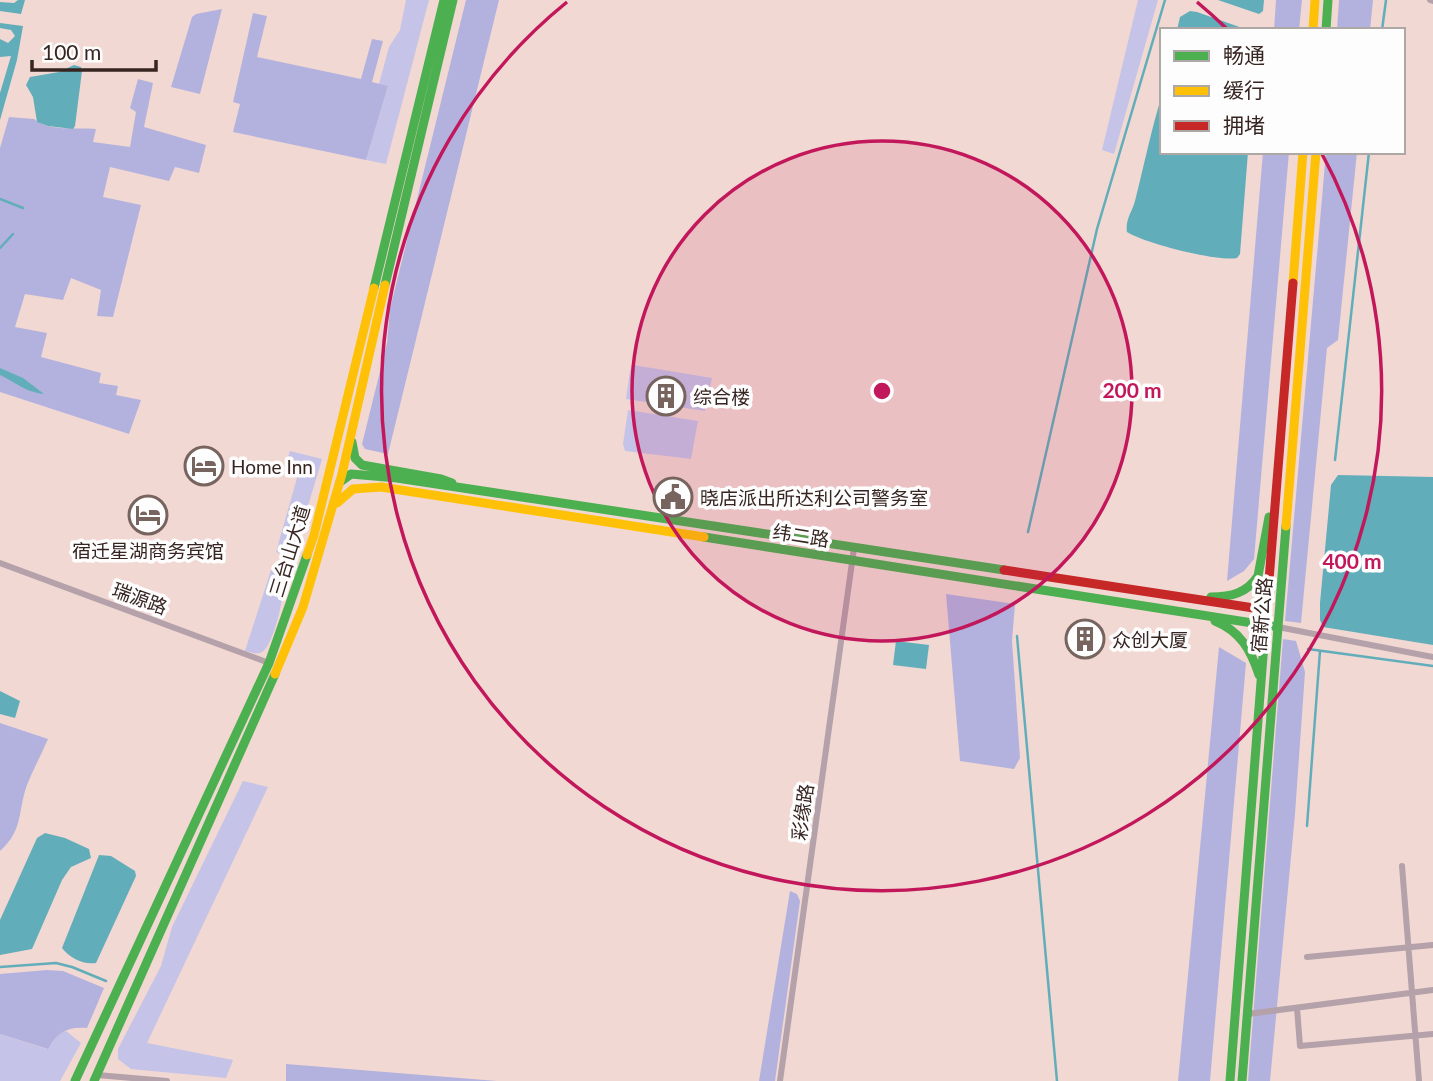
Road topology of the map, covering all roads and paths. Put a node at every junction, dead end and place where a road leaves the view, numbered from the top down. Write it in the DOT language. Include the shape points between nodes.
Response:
graph roads {
  1 [pos="444,0"];
  2 [pos="453,0"];
  3 [pos="1315,0"];
  4 [pos="1328,0"];
  5 [pos="1313,28"];
  6 [pos="1326,28"];
  7 [pos="1303,154"];
  8 [pos="1316,154"];
  9 [pos="352,433"];
  10 [pos="1280,443"];
  11 [pos="340,482"];
  12 [pos="470,489"];
  13 [pos="322,502"];
  14 [pos="331,514"];
  15 [pos="854,548"];
  16 [pos="852,561"];
  17 [pos="0,563"];
  18 [pos="1179,597"];
  19 [pos="1159,608"];
  20 [pos="1267,610"];
  21 [pos="1266,625"];
  22 [pos="1278,627"];
  23 [pos="1433,657"];
  24 [pos="269,663"];
  25 [pos="1262,681"];
  26 [pos="1402,866"];
  27 [pos="1433,945"];
  28 [pos="1408,948"];
  29 [pos="1307,957"];
  30 [pos="1433,990"];
  31 [pos="1411,993"];
  32 [pos="1297,1008"];
  33 [pos="1247,1014"];
  34 [pos="1235,1016"];
  35 [pos="1433,1034"];
  36 [pos="1415,1036"];
  37 [pos="95,1078"];
  38 [pos="75,1081"];
  39 [pos="167,1081"];
  40 [pos="780,1081"];
  41 [pos="1230,1081"];
  42 [pos="1242,1081"];
  43 [pos="1419,1081"];
  1 -- 13 [label="main road, 三台山大道"];
  2 -- 9 [label="main road, 三台山大道"];
  3 -- 5 [label="main road"];
  4 -- 6 [label="main road"];
  7 -- 10 [label="main road, 宿新公路"];
  8 -- 22 [label="main road, 宿新公路"];
  9 -- 11 [label="main road, 三台山大道"];
  9 -- 12 [label="main road" via="355,458 362,465"];
  10 -- 18 [label="main road" via="1254,583 1226,597"];
  10 -- 20 [label="main road, 宿新公路"];
  11 -- 12 [label="main road, 纬二路" via="351,474 367,474"];
  11 -- 13 [label="main road"];
  11 -- 14 [label="main road, 三台山大道"];
  12 -- 15 [label="main road, 纬二路"];
  13 -- 24 [label="main road, 三台山大道"];
  14 -- 16 [label="main road, 纬二路" via="345,493 370,486"];
  14 -- 37 [label="main road, 三台山大道" via="303,607 279,666"];
  15 -- 16 [label="street, 彩缘路"];
  15 -- 18 [label="main road, 纬二路"];
  16 -- 19 [label="main road, 纬二路"];
  16 -- 40 [label="street, 彩缘路"];
  17 -- 24 [label="street, 瑞源路"];
  18 -- 20 [label="main road, 纬二路"];
  19 -- 21 [label="main road, 纬二路"];
  19 -- 25 [label="main road" via="1219,621 1231,628 1246,642"];
  20 -- 21 [label="main road, 宿新公路"];
  21 -- 22 [label="main road, 纬二路"];
  21 -- 25 [label="main road, 宿新公路"];
  22 -- 23 [label="street"];
  22 -- 33 [label="main road, 宿新公路"];
  24 -- 38 [label="main road, 三台山大道"];
  25 -- 34 [label="main road, 宿新公路"];
  26 -- 28 [label="street"];
  27 -- 28 [label="street"];
  28 -- 29 [label="street"];
  28 -- 31 [label="street"];
  30 -- 31 [label="street"];
  31 -- 32 [label="street"];
  31 -- 36 [label="street"];
  32 -- 33 [label="street"];
  32 -- 36 [label="street" via="1300,1046"];
  33 -- 34 [label="street"];
  33 -- 42 [label="main road, 宿新公路"];
  34 -- 41 [label="main road, 宿新公路"];
  35 -- 36 [label="street"];
  36 -- 43 [label="street"];
  37 -- 39 [label="street"];
}
